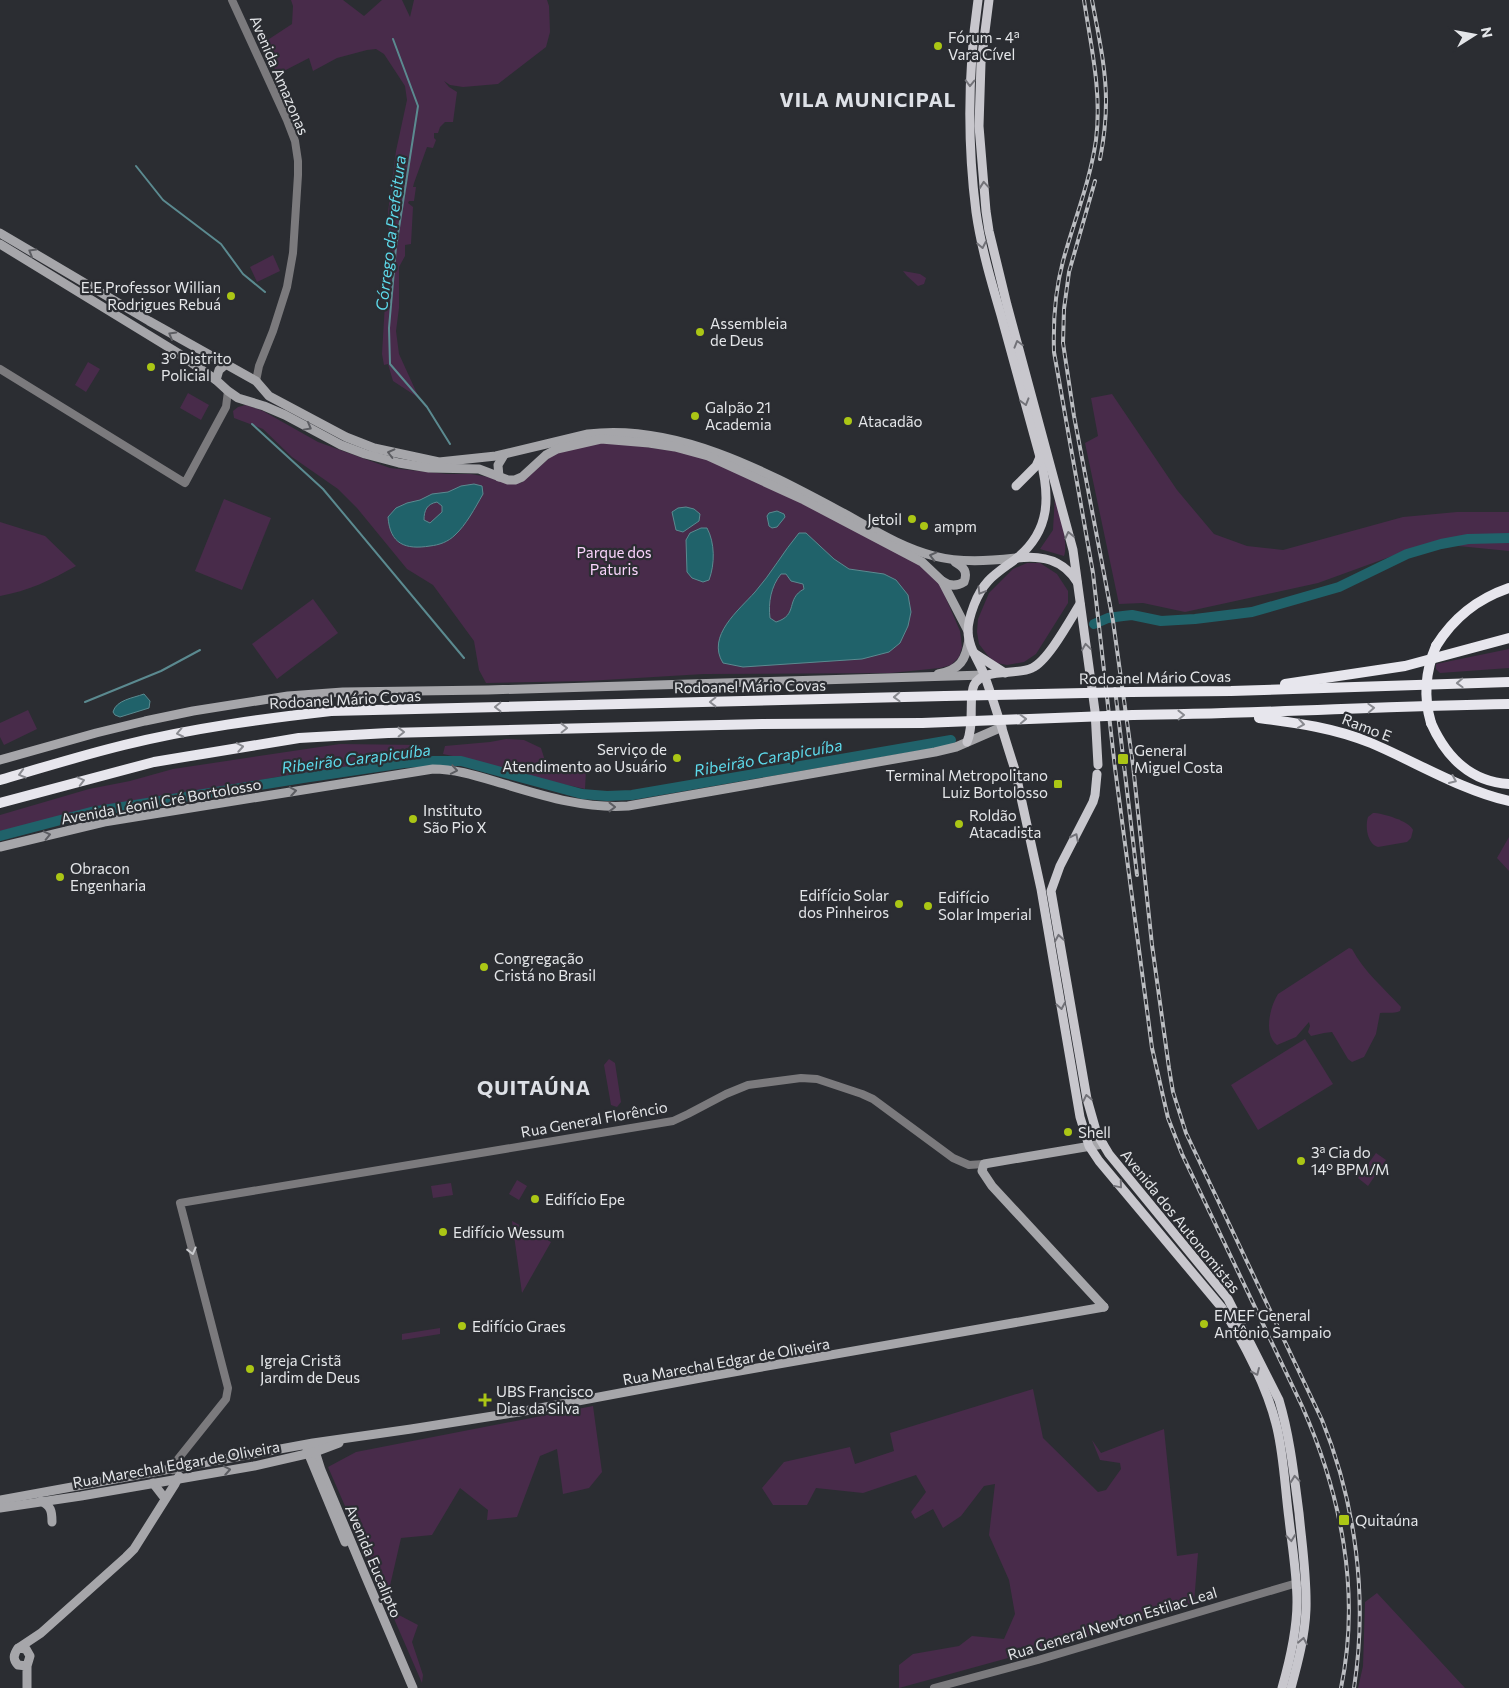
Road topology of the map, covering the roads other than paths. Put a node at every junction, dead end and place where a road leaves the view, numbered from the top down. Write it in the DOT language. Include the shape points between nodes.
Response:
graph roads {
  1 [pos="232,0"];
  2 [pos="978,0"];
  3 [pos="989,0"];
  4 [pos="0,233"];
  5 [pos="0,244"];
  6 [pos="226,364"];
  7 [pos="259,366"];
  8 [pos="0,368"];
  9 [pos="246,375"];
  10 [pos="216,380"];
  11 [pos="257,382"];
  12 [pos="228,391"];
  13 [pos="238,398"];
  14 [pos="248,402"];
  15 [pos="226,407"];
  16 [pos="523,450"];
  17 [pos="504,454"];
  18 [pos="1040,457"];
  19 [pos="532,469"];
  20 [pos="499,477"];
  21 [pos="1016,486"];
  22 [pos="1016,558"];
  23 [pos="950,560"];
  24 [pos="942,581"];
  25 [pos="1077,583"];
  26 [pos="1509,588"];
  27 [pos="1080,604"];
  28 [pos="968,635"];
  29 [pos="1509,638"];
  30 [pos="974,653"];
  31 [pos="1005,673"];
  32 [pos="984,675"];
  33 [pos="913,678"];
  34 [pos="1509,682"];
  35 [pos="1231,692"];
  36 [pos="1509,704"];
  37 [pos="1235,714"];
  38 [pos="1002,727"];
  39 [pos="967,742"];
  40 [pos="0,760"];
  41 [pos="0,780"];
  42 [pos="1509,784"];
  43 [pos="1509,801"];
  44 [pos="0,803"];
  45 [pos="0,846"];
  46 [pos="1103,1144"];
  47 [pos="1090,1146"];
  48 [pos="984,1164"];
  49 [pos="310,1448"];
  50 [pos="177,1469"];
  51 [pos="174,1479"];
  52 [pos="153,1483"];
  53 [pos="163,1499"];
  54 [pos="0,1500"];
  55 [pos="41,1501"];
  56 [pos="0,1508"];
  57 [pos="52,1522"];
  58 [pos="1297,1583"];
  59 [pos="42,1633"];
  60 [pos="20,1647"];
  61 [pos="30,1656"];
  62 [pos="22,1666"];
  63 [pos="26,1688"];
  64 [pos="407,1688"];
  65 [pos="413,1688"];
  66 [pos="934,1688"];
  67 [pos="1282,1688"];
  68 [pos="1291,1688"];
  1 -- 7 [label="street, Avenida Amazonas" via="288,120 298,161 293,253 287,287"];
  2 -- 18 [label="main road, one-way" via="970,87 976,213"];
  25 -- 3 [label="main road, Avenida dos Autonomistas, one-way" via="1070,535 1007,305 987,217 978,126"];
  6 -- 4 [label="main road, one-way"];
  5 -- 10 [label="main road"];
  6 -- 9 [label="main road"];
  6 -- 10 [label="main road" via="219,370"];
  7 -- 9 [label="street"];
  7 -- 11 [label="street, Avenida Amazonas"];
  8 -- 15 [label="street" via="184,483"];
  9 -- 11 [label="main road"];
  10 -- 12 [label="main road"];
  11 -- 14 [label="main road" via="256,394"];
  17 -- 11 [label="main road, one-way" via="439,462 374,448 346,437 269,396"];
  12 -- 13 [label="main road"];
  12 -- 15 [label="street"];
  13 -- 14 [label="main road"];
  13 -- 15 [label="street"];
  14 -- 20 [label="main road, one-way" via="278,412 340,445 365,454 429,468 479,469"];
  16 -- 17 [label="main road"];
  16 -- 19 [label="main road" via="531,461"];
  23 -- 16 [label="main road, one-way" via="909,549 806,494 720,454 689,444 650,436 601,433"];
  17 -- 20 [label="main road" via="498,466"];
  18 -- 21 [label="main road" via="1036,466"];
  18 -- 22 [label="main road" via="1047,489 1046,509 1035,537"];
  19 -- 20 [label="main road" via="515,480"];
  19 -- 24 [label="main road" via="557,449 602,439 649,443 703,454 804,500 908,554"];
  22 -- 23 [label="main road"];
  22 -- 25 [label="main road" via="1033,556 1055,561 1073,575"];
  22 -- 28 [label="main road, one-way" via="985,584 972,612"];
  23 -- 24 [label="main road" via="964,568 966,577 959,585"];
  24 -- 28 [label="main road"];
  25 -- 27 [label="main road, Avenida dos Autonomistas"];
  26 -- 42 [label="highway, bridge" via="1470,607 1445,632 1431,658 1426,684 1426,704 1431,723 1443,746 1459,764 1480,777"];
  27 -- 31 [label="main road" via="1038,665"];
  46 -- 27 [label="main road, Avenida dos Autonomistas, one-way" via="1092,1121 1087,1099 1051,891 1097,786 1095,711"];
  28 -- 30 [label="main road"];
  28 -- 33 [label="main road" via="967,650 954,669"];
  29 -- 35 [label="highway" via="1381,670"];
  30 -- 31 [label="main road"];
  30 -- 32 [label="main road, Avenida dos Autonomistas"];
  31 -- 32 [label="main road"];
  32 -- 33 [label="main road"];
  32 -- 38 [label="main road, Avenida dos Autonomistas"];
  32 -- 39 [label="main road" via="972,690 972,721"];
  33 -- 40 [label="main road" via="288,696 145,721"];
  34 -- 35 [label="highway, Rodoanel Mário Covas, one-way"];
  35 -- 41 [label="highway, Rodoanel Mário Covas, one-way, bridge" via="331,711 186,732 117,747"];
  37 -- 36 [label="highway, one-way"];
  37 -- 43 [label="highway, Ramo E, one-way" via="1319,726 1352,735 1480,792"];
  44 -- 37 [label="highway, one-way, bridge" via="154,762 299,738 388,733"];
  38 -- 39 [label="main road, Avenida Léonil Cré Bortolosso"];
  38 -- 47 [label="main road, Avenida dos Autonomistas, one-way" via="1018,780 1041,889 1080,1117"];
  45 -- 39 [label="main road, Avenida Léonil Cré Bortolosso, one-way" via="104,822 432,769 462,772 582,805 610,807 665,801 859,766 935,752"];
  46 -- 47 [label="main road, Rua General Florêncio"];
  68 -- 46 [label="main road, Avenida dos Autonomistas, one-way" via="1304,1631 1306,1596 1292,1453 1279,1400 1228,1300"];
  47 -- 48 [label="main road, Rua General Florêncio"];
  47 -- 58 [label="main road, Avenida dos Autonomistas, one-way" via="1104,1168 1222,1308 1248,1354 1277,1427"];
  48 -- 49 [label="main road, Rua Marechal Edgar de Oliveira" via="982,1171 992,1186 1104,1307 519,1412 353,1437"];
  48 -- 50 [label="street, Rua General Florêncio, one-way" via="969,1165 953,1158 868,1096 801,1078 748,1084 673,1120 180,1204 228,1388 226,1399 178,1459"];
  49 -- 50 [label="main road, Rua Marechal Edgar de Oliveira"];
  51 -- 49 [label="main road, Rua Marechal Edgar de Oliveira, one-way" via="254,1466"];
  49 -- 64 [label="main road, Avenida Eucalipto"];
  49 -- 65 [label="main road, Avenida Eucalipto"];
  50 -- 51 [label="main road"];
  50 -- 54 [label="main road, Rua Marechal Edgar de Oliveira"];
  51 -- 52 [label="main road, Rua Marechal Edgar de Oliveira"];
  51 -- 53 [label="main road"];
  52 -- 53 [label="main road"];
  52 -- 55 [label="main road, Rua Marechal Edgar de Oliveira"];
  53 -- 59 [label="main road" via="134,1549"];
  55 -- 56 [label="main road, Rua Marechal Edgar de Oliveira"];
  55 -- 57 [label="main road" via="50,1507"];
  58 -- 66 [label="street, Rua General Newton Estilac Leal"];
  58 -- 67 [label="main road, Avenida dos Autonomistas" via="1296,1623"];
  59 -- 60 [label="main road"];
  59 -- 61 [label="main road"];
  60 -- 61 [label="main road" via="26,1649"];
  60 -- 62 [label="main road" via="14,1657"];
  61 -- 62 [label="main road"];
  62 -- 63 [label="main road"];
}
